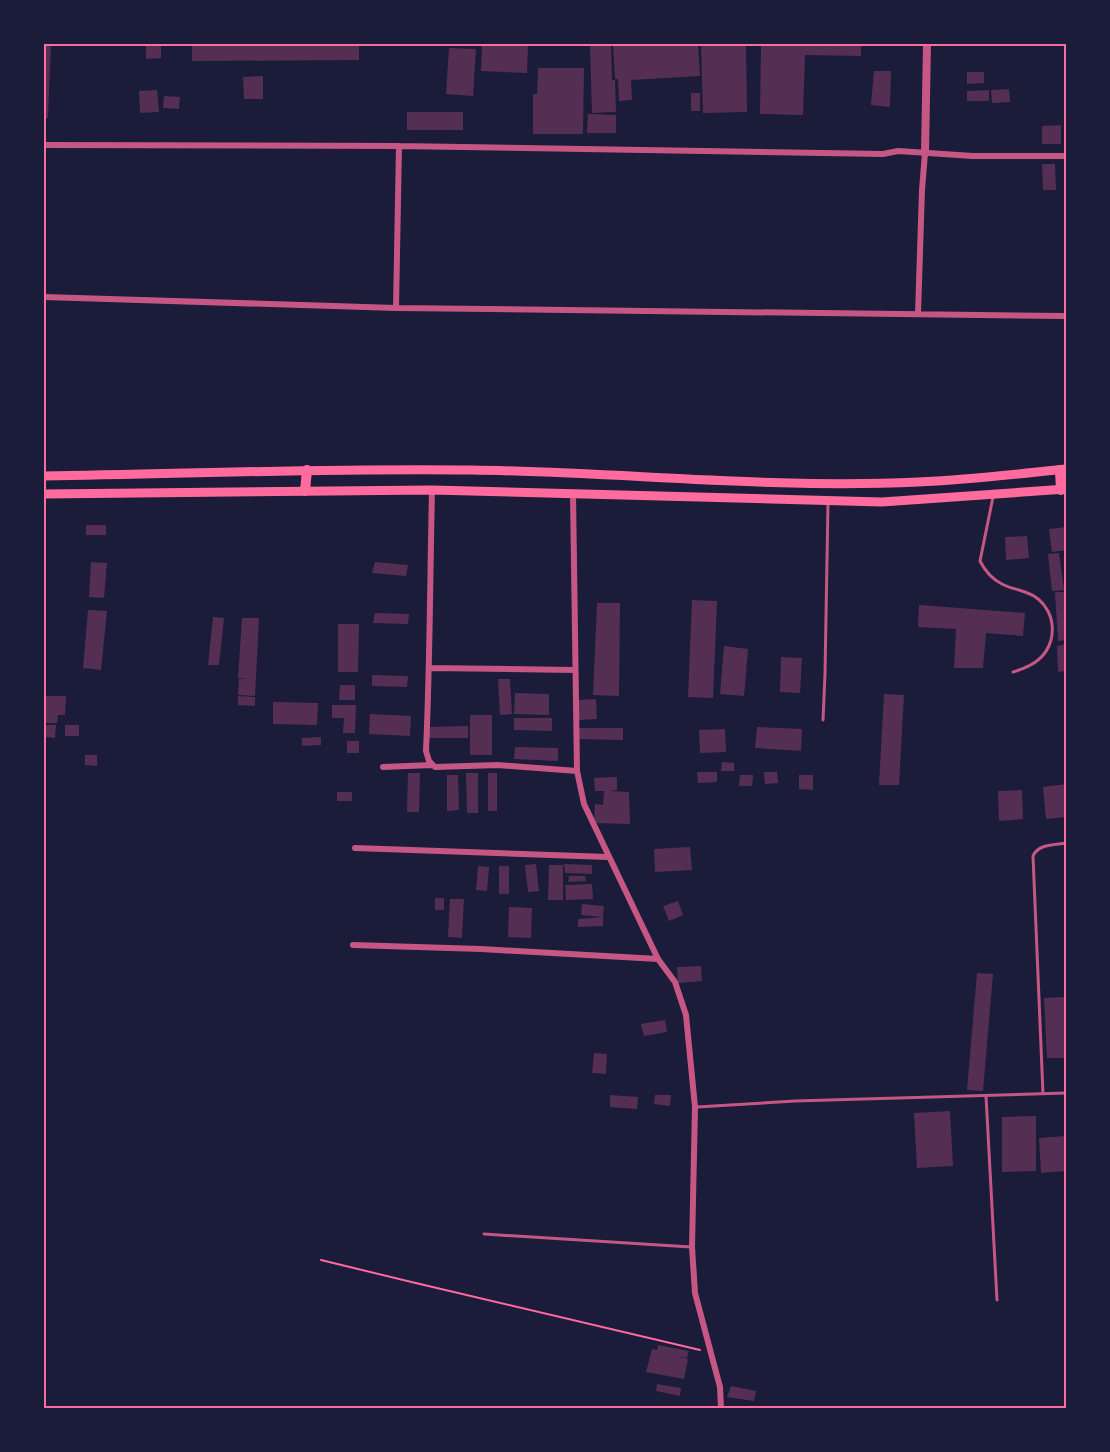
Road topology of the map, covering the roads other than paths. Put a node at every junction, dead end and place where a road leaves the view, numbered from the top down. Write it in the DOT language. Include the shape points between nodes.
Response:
graph roads {
  1 [pos="927,44"];
  2 [pos="44,145"];
  3 [pos="399,146"];
  4 [pos="925,153"];
  5 [pos="1066,156"];
  6 [pos="44,297"];
  7 [pos="396,308"];
  8 [pos="918,314"];
  9 [pos="1066,316"];
  10 [pos="1063,469"];
  11 [pos="307,470"];
  12 [pos="44,476"];
  13 [pos="432,490"];
  14 [pos="1064,490"];
  15 [pos="306,491"];
  16 [pos="44,494"];
  17 [pos="573,494"];
  18 [pos="993,494"];
  19 [pos="828,501"];
  20 [pos="430,668"];
  21 [pos="574,670"];
  22 [pos="1013,672"];
  23 [pos="823,720"];
  24 [pos="432,765"];
  25 [pos="383,767"];
  26 [pos="577,771"];
  27 [pos="1066,843"];
  28 [pos="355,848"];
  29 [pos="608,856"];
  30 [pos="353,945"];
  31 [pos="658,959"];
  32 [pos="1066,1093"];
  33 [pos="1043,1094"];
  34 [pos="986,1096"];
  35 [pos="695,1107"];
  36 [pos="484,1234"];
  37 [pos="692,1247"];
  38 [pos="996,1300"];
  39 [pos="721,1408"];
  1 -- 4 [label="street"];
  2 -- 3 [label="street"];
  3 -- 4 [label="street"];
  3 -- 7 [label="street"];
  4 -- 5 [label="street"];
  4 -- 8 [label="street"];
  6 -- 7 [label="street"];
  7 -- 8 [label="street"];
  8 -- 9 [label="street"];
  10 -- 11 [label="main road" via="996,477 845,483 472,470"];
  10 -- 14 [label="main road"];
  11 -- 12 [label="main road"];
  11 -- 15 [label="main road"];
  13 -- 15 [label="main road"];
  13 -- 17 [label="main road"];
  13 -- 20 [label="street"];
  14 -- 18 [label="main road"];
  15 -- 16 [label="main road"];
  17 -- 19 [label="main road"];
  17 -- 21 [label="street"];
  18 -- 19 [label="main road" via="882,502"];
  18 -- 22 [label="lane" via="980,561 1003,585 1041,602 1052,619 1052,633 1044,653 1029,667"];
  19 -- 23 [label="lane"];
  20 -- 21 [label="street"];
  20 -- 24 [label="street" via="426,751"];
  21 -- 26 [label="street"];
  24 -- 25 [label="street"];
  24 -- 26 [label="street"];
  26 -- 29 [label="street" via="584,804"];
  27 -- 33 [label="lane" via="1040,847 1033,856"];
  28 -- 29 [label="street"];
  29 -- 31 [label="street"];
  30 -- 31 [label="street"];
  31 -- 35 [label="street" via="675,982 686,1015"];
  32 -- 33 [label="lane"];
  33 -- 34 [label="lane"];
  34 -- 35 [label="lane"];
  34 -- 38 [label="lane"];
  35 -- 37 [label="street"];
  36 -- 37 [label="lane"];
  37 -- 39 [label="street" via="695,1293 720,1387"];
}
